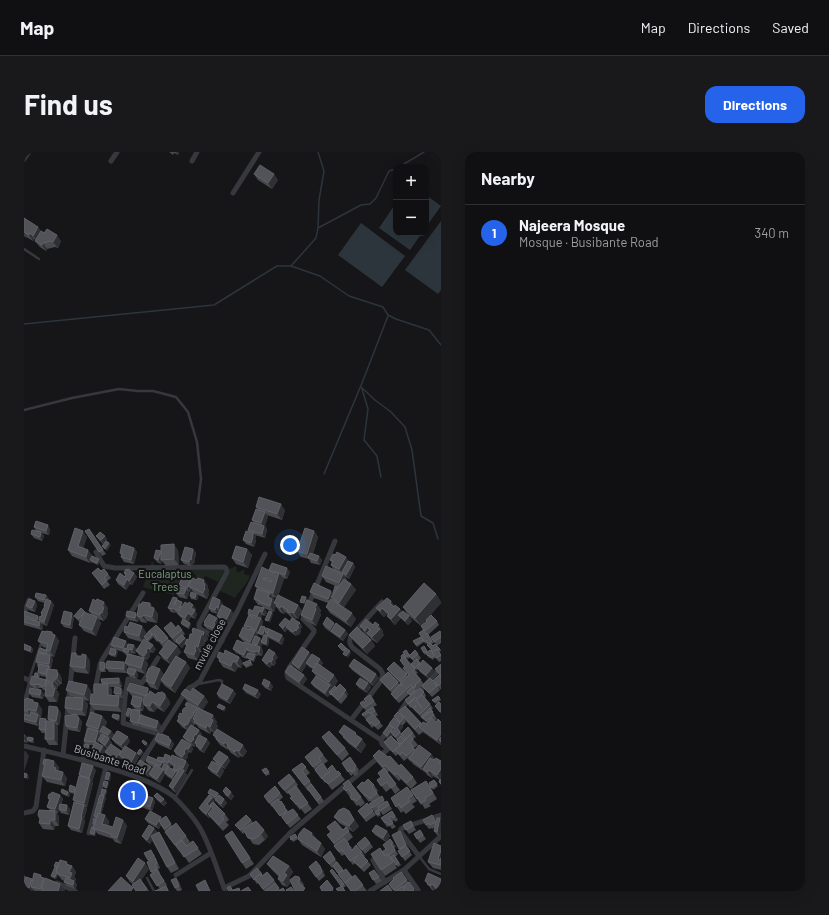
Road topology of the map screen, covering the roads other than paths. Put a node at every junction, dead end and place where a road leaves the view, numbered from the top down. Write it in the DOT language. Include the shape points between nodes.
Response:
graph roads {
  1 [pos="29,152"];
  2 [pos="117,152"];
  3 [pos="197,152"];
  4 [pos="259,152"];
  5 [pos="24,159"];
  6 [pos="111,161"];
  7 [pos="192,161"];
  8 [pos="233,193"];
  9 [pos="24,249"];
  10 [pos="39,259"];
  11 [pos="24,410"];
  12 [pos="198,502"];
  13 [pos="335,542"];
  14 [pos="96,552"];
  15 [pos="265,554"];
  16 [pos="142,593"];
  17 [pos="29,600"];
  18 [pos="382,602"];
  19 [pos="24,614"];
  20 [pos="43,636"];
  21 [pos="75,638"];
  22 [pos="222,641"];
  23 [pos="158,658"];
  24 [pos="439,670"];
  25 [pos="27,679"];
  26 [pos="222,683"];
  27 [pos="195,685"];
  28 [pos="24,705"];
  29 [pos="352,720"];
  30 [pos="159,734"];
  31 [pos="381,740"];
  32 [pos="24,746"];
  33 [pos="44,750"];
  34 [pos="63,755"];
  35 [pos="83,760"];
  36 [pos="106,767"];
  37 [pos="192,770"];
  38 [pos="133,775"];
  39 [pos="173,796"];
  40 [pos="24,813"];
  41 [pos="441,815"];
  42 [pos="89,833"];
  43 [pos="441,836"];
  44 [pos="211,853"];
  45 [pos="419,856"];
  46 [pos="373,860"];
  47 [pos="404,870"];
  48 [pos="441,874"];
  49 [pos="176,875"];
  50 [pos="147,878"];
  51 [pos="57,882"];
  52 [pos="385,882"];
  53 [pos="225,889"];
  54 [pos="418,890"];
  55 [pos="75,891"];
  56 [pos="154,891"];
  57 [pos="370,891"];
  1 -- 5 [label="street"];
  2 -- 6 [label="street"];
  3 -- 7 [label="street"];
  4 -- 8 [label="street"];
  9 -- 10 [label="lane"];
  11 -- 12 [label="lane" via="120,389 153,391 176,398 188,412 197,442 201,480"];
  13 -- 29 [label="street" via="303,619 314,632 286,675"];
  14 -- 22 [label="street" via="104,566 114,568 226,568 227,572 199,624 199,628"];
  15 -- 22 [label="street, mvule close"];
  16 -- 35 [label="street" via="100,662"];
  17 -- 19 [label="street"];
  18 -- 29 [label="street" via="349,639 350,645 383,674 381,681"];
  20 -- 25 [label="lane"];
  21 -- 34 [label="street"];
  22 -- 27 [label="street, mvule close"];
  23 -- 30 [label="street" via="142,683 128,679 123,723"];
  24 -- 31 [label="street" via="406,703"];
  25 -- 28 [label="street" via="30,684"];
  26 -- 27 [label="lane" via="219,680"];
  27 -- 30 [label="street, mvule close" via="185,693"];
  29 -- 31 [label="street"];
  30 -- 38 [label="street, mvule close"];
  31 -- 53 [label="street" via="388,749 290,833 249,876"];
  32 -- 33 [label="street, Busibante Road"];
  33 -- 34 [label="street, Busibante Road"];
  33 -- 40 [label="street" via="36,807 33,811"];
  34 -- 35 [label="street, Busibante Road"];
  35 -- 36 [label="street, Busibante Road"];
  36 -- 38 [label="street, Busibante Road"];
  36 -- 42 [label="street"];
  37 -- 39 [label="lane" via="176,796"];
  38 -- 39 [label="street, Busibante Road"];
  39 -- 44 [label="street, Busibante Road" via="200,827"];
  41 -- 45 [label="street" via="401,829"];
  43 -- 45 [label="street"];
  44 -- 49 [label="street"];
  44 -- 53 [label="street, Busibante Road"];
  45 -- 47 [label="street"];
  45 -- 48 [label="lane" via="429,869"];
  46 -- 52 [label="street"];
  47 -- 52 [label="street"];
  47 -- 54 [label="street"];
  50 -- 56 [label="lane"];
  51 -- 55 [label="street"];
  52 -- 57 [label="street"];
}
